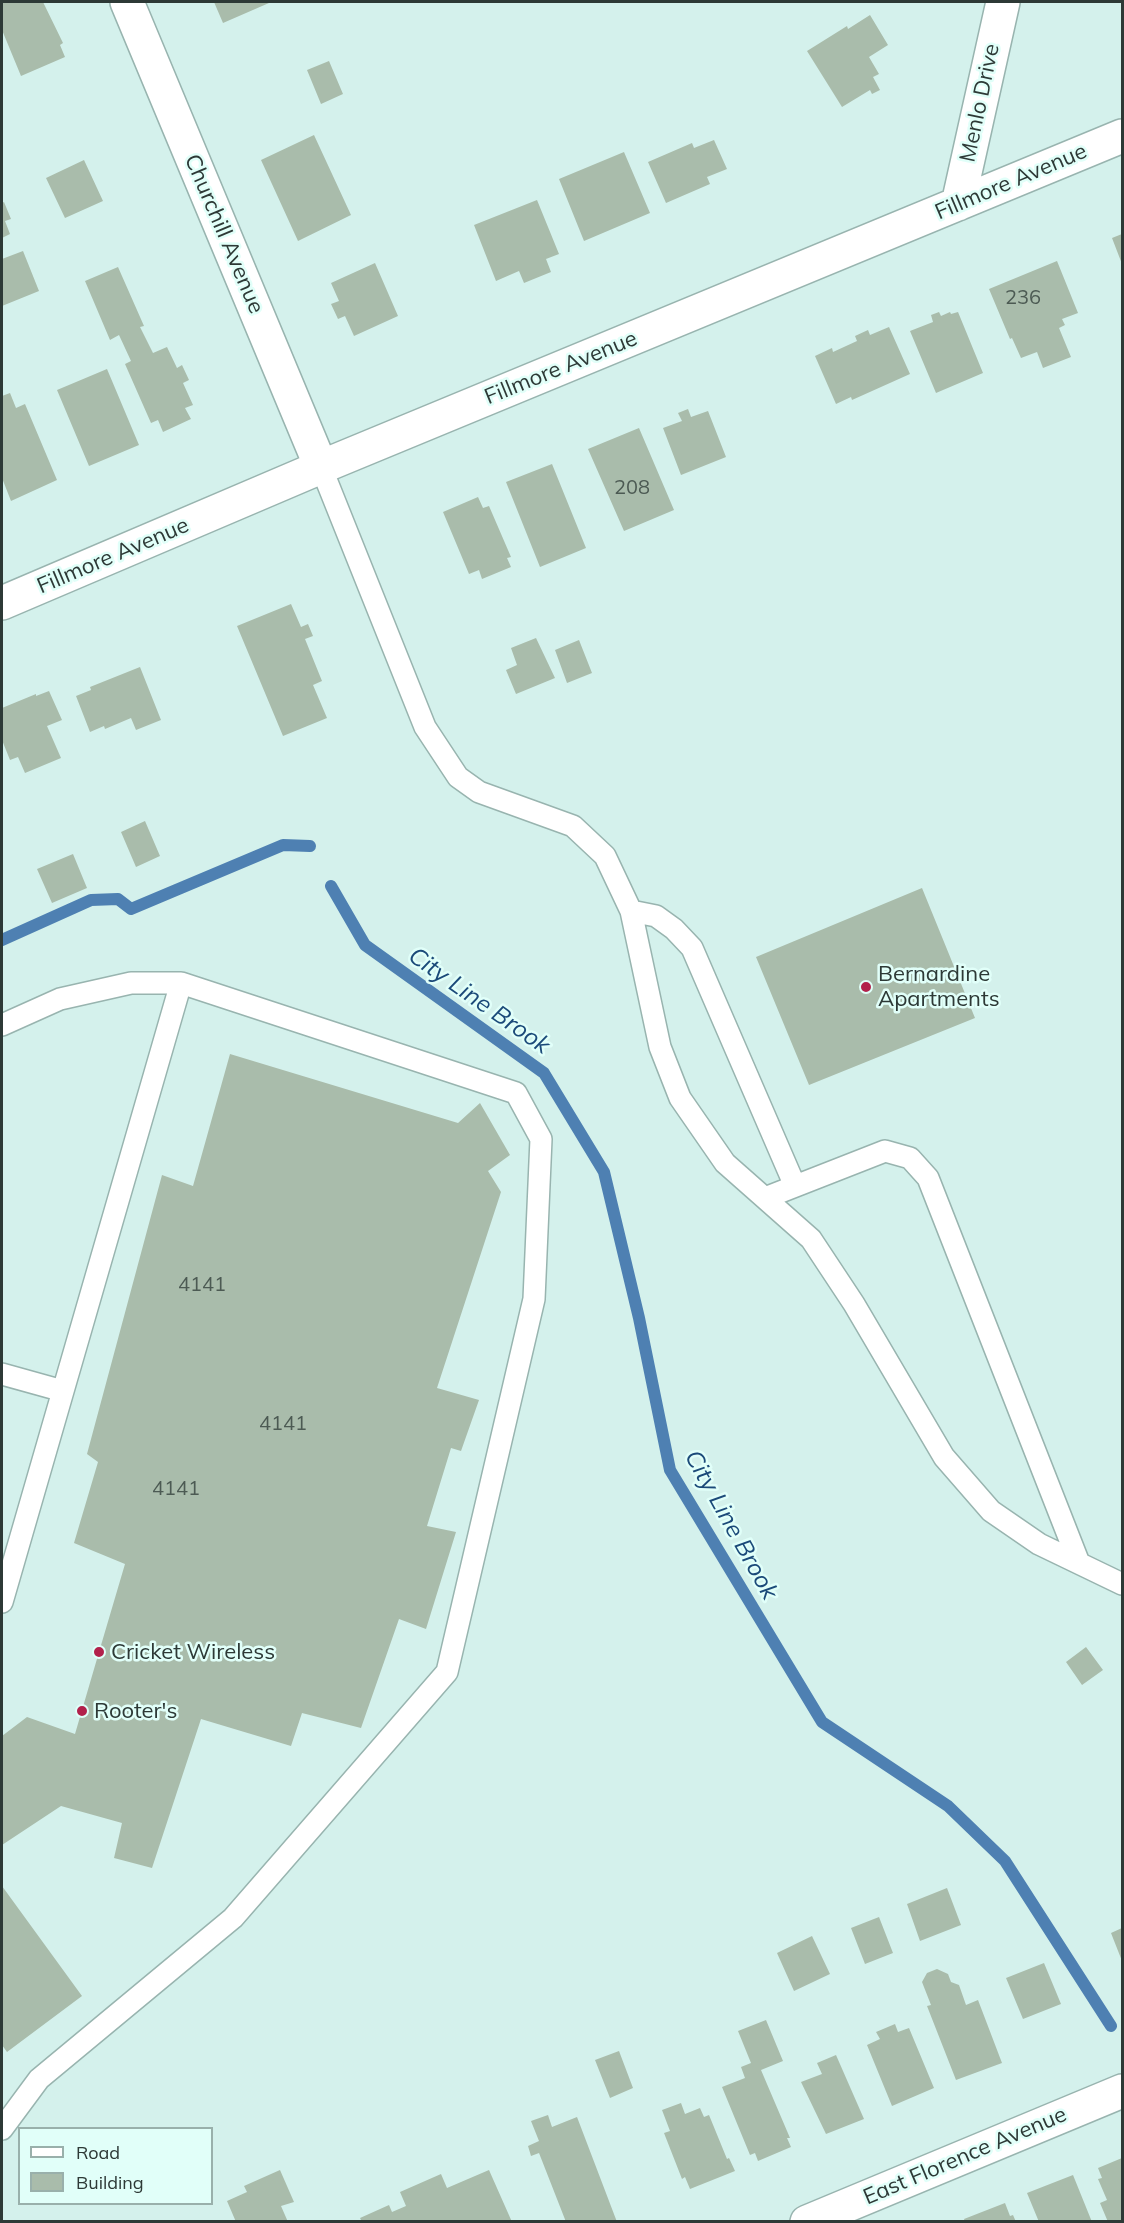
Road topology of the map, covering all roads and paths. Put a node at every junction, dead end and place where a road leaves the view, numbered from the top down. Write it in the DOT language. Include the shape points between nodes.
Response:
graph roads {
  1 [pos="127,2"];
  2 [pos="1003,2"];
  3 [pos="1122,136"];
  4 [pos="958,204"];
  5 [pos="321,468"];
  6 [pos="2,603"];
  7 [pos="631,911"];
  8 [pos="181,983"];
  9 [pos="2,1025"];
  10 [pos="795,1186"];
  11 [pos="765,1198"];
  12 [pos="2,1374"];
  13 [pos="63,1391"];
  14 [pos="1079,1563"];
  15 [pos="1122,1584"];
  16 [pos="2,1602"];
  17 [pos="1122,2091"];
  18 [pos="2,2129"];
  19 [pos="807,2222"];
  1 -- 5 [label="street, Churchill Avenue"];
  2 -- 4 [label="street, Menlo Drive"];
  3 -- 4 [label="street, Fillmore Avenue"];
  4 -- 5 [label="street, Fillmore Avenue"];
  5 -- 6 [label="street, Fillmore Avenue"];
  5 -- 7 [label="lane" via="424,727 458,777 479,792 573,826 605,856"];
  7 -- 10 [label="lane" via="656,916 692,948"];
  7 -- 11 [label="lane" via="660,1047 680,1098 725,1163"];
  8 -- 9 [label="lane" via="131,983 60,999"];
  8 -- 13 [label="lane"];
  8 -- 18 [label="lane" via="516,1094 542,1139 534,1299 447,1672 232,1918 39,2079"];
  10 -- 11 [label="lane"];
  10 -- 14 [label="lane" via="885,1151 910,1158 928,1178"];
  11 -- 14 [label="lane" via="811,1239 944,1457 991,1511 1039,1544"];
  12 -- 13 [label="lane"];
  13 -- 16 [label="lane"];
  14 -- 15 [label="lane"];
  17 -- 19 [label="street, East Florence Avenue"];
}
